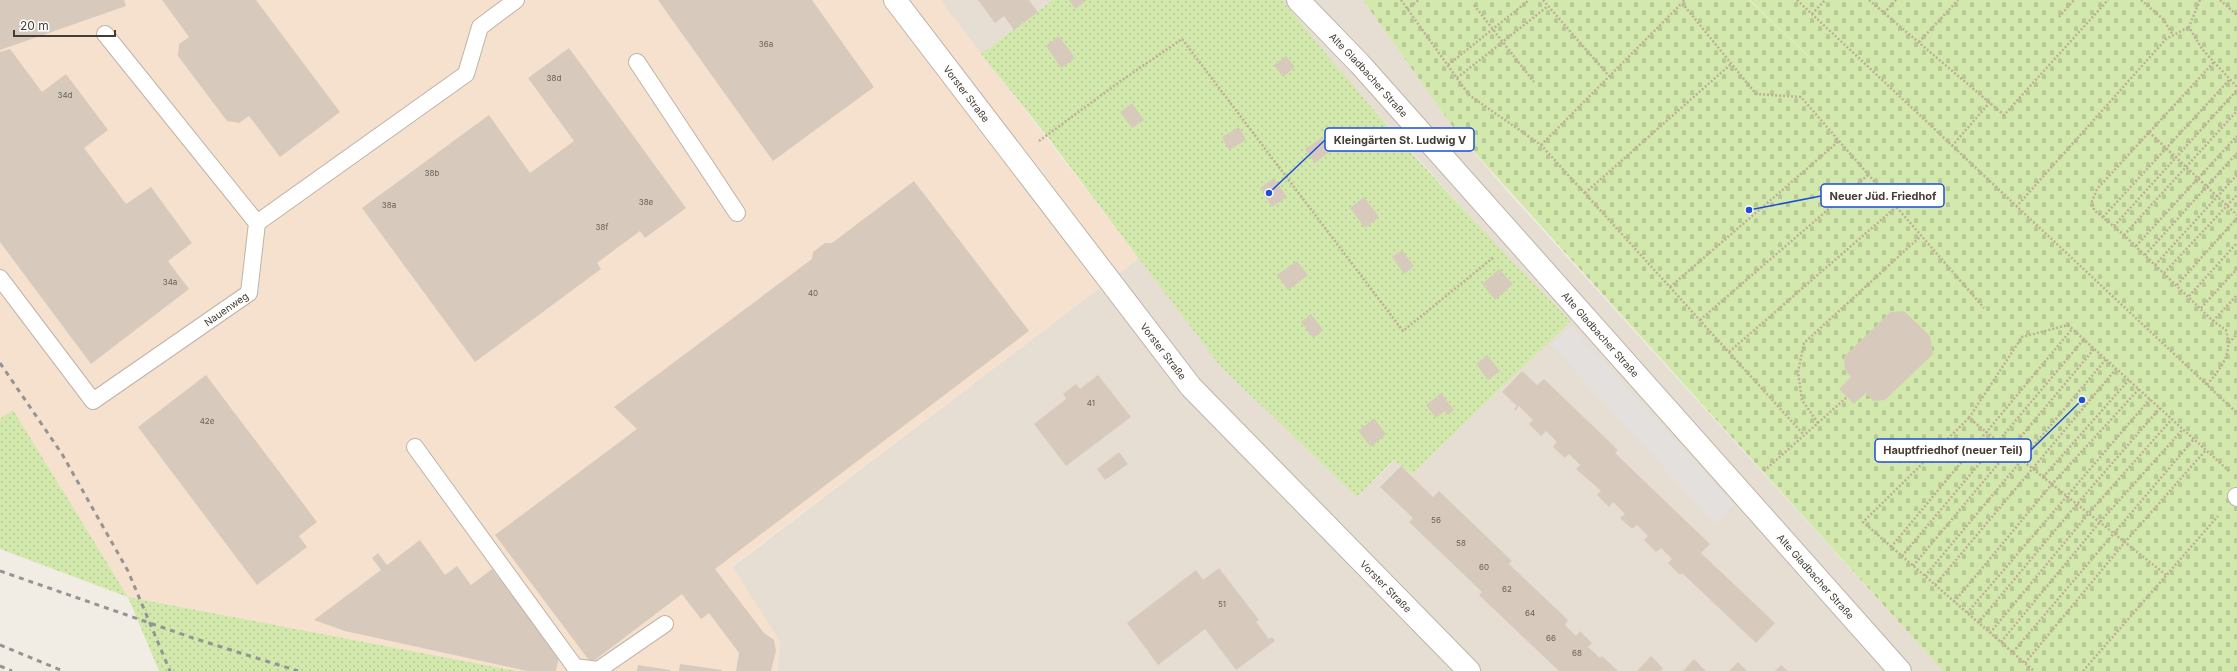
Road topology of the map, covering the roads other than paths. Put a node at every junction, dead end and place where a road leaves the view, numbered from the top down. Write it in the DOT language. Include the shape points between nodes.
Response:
graph roads {
  1 [pos="516,0"];
  2 [pos="895,0"];
  3 [pos="1298,0"];
  4 [pos="105,34"];
  5 [pos="637,62"];
  6 [pos="737,213"];
  7 [pos="257,223"];
  8 [pos="0,278"];
  9 [pos="415,447"];
  10 [pos="665,624"];
  11 [pos="1469,671"];
  12 [pos="1900,671"];
  1 -- 7 [label="lane" via="480,26 466,74"];
  2 -- 11 [label="street, Vorster Straße" via="1192,387"];
  3 -- 12 [label="street, Alte Gladbacher Straße" via="1360,64"];
  4 -- 7 [label="lane"];
  5 -- 6 [label="lane"];
  7 -- 8 [label="lane, Nauenweg" via="250,292 93,401"];
  9 -- 10 [label="lane" via="575,667 598,670"];
}
